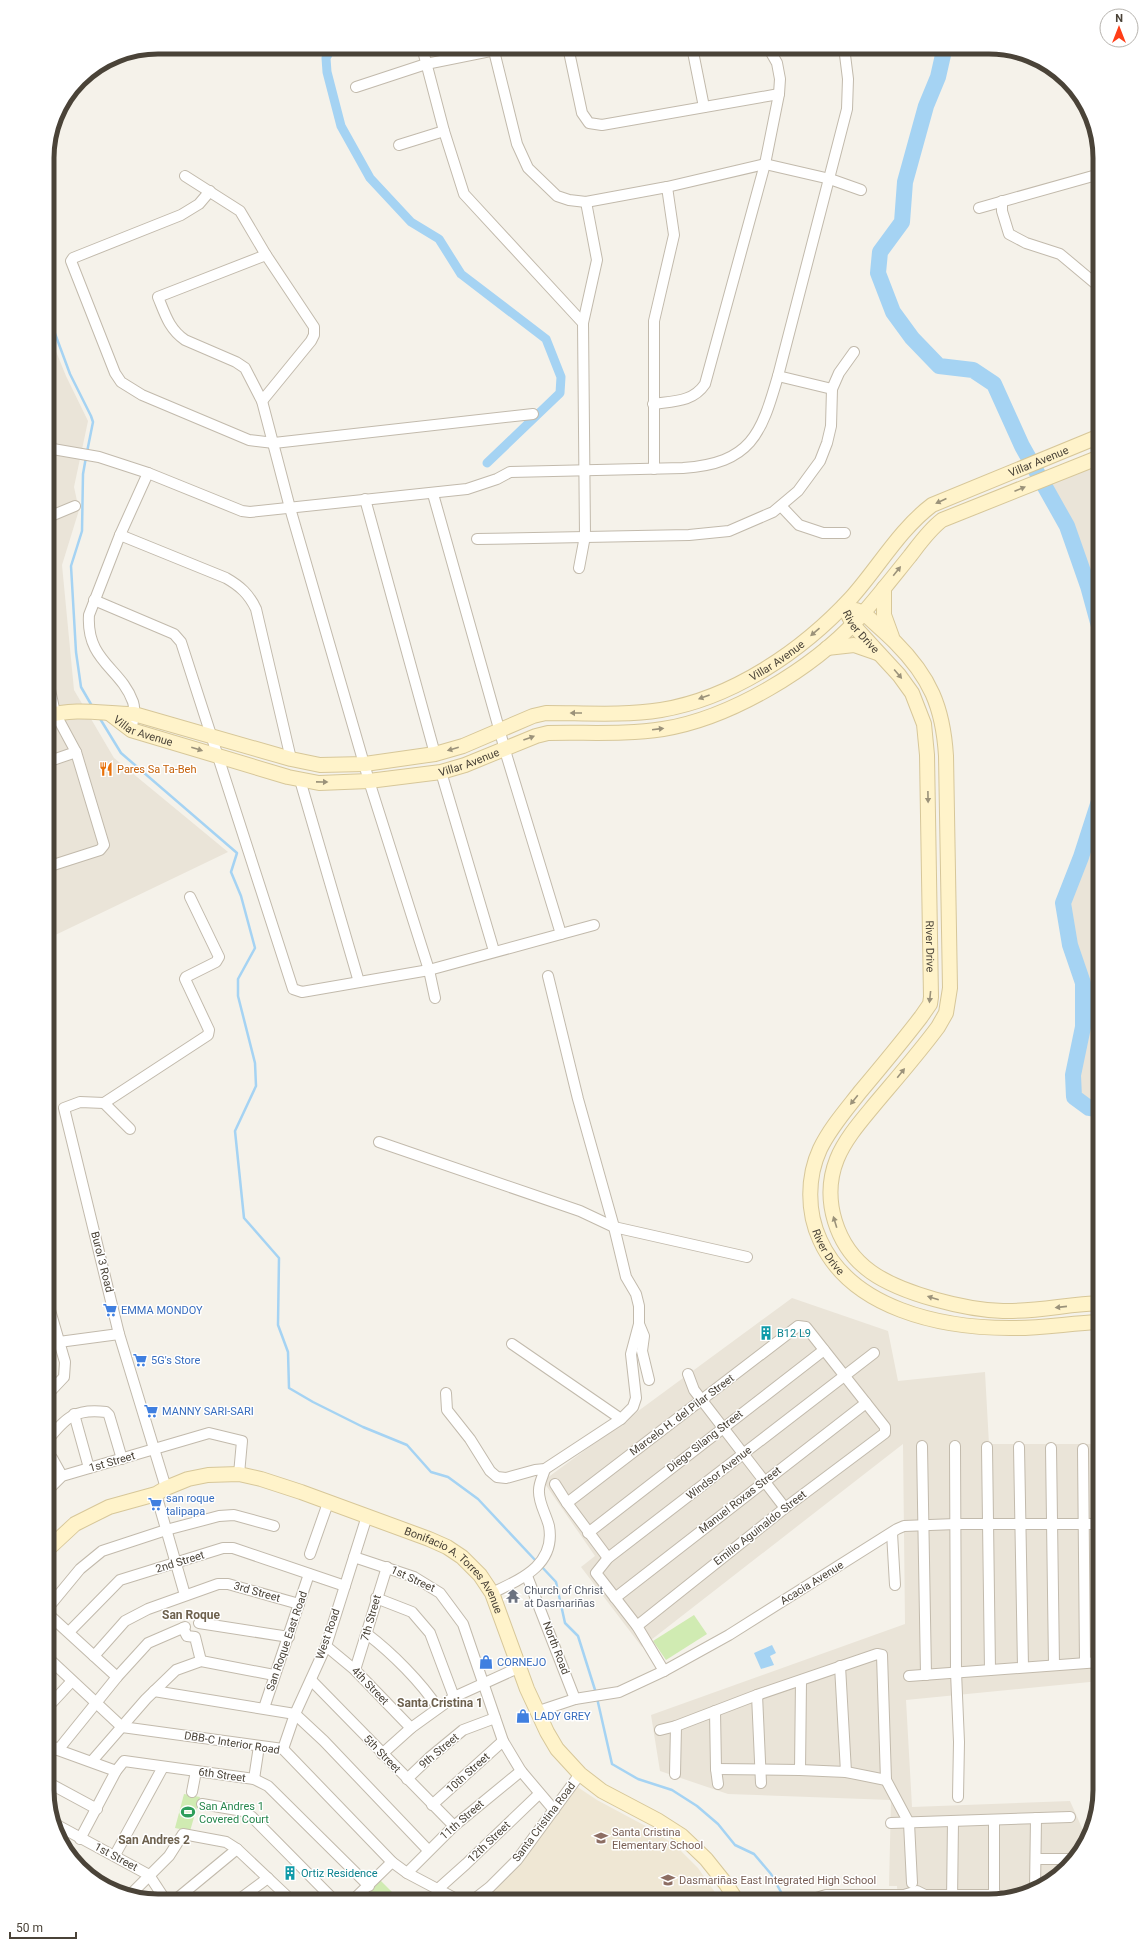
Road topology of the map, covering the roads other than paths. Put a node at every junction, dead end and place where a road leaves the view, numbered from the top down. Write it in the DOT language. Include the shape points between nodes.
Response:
graph roads {
  1 [pos="424,54"];
  2 [pos="478,54"];
  3 [pos="495,54"];
  4 [pos="569,54"];
  5 [pos="693,54"];
  6 [pos="772,54"];
  7 [pos="845,54"];
  8 [pos="426,64"];
  9 [pos="356,87"];
  10 [pos="779,94"];
  11 [pos="704,107"];
  12 [pos="444,131"];
  13 [pos="399,145"];
  14 [pos="765,164"];
  15 [pos="185,176"];
  16 [pos="1093,176"];
  17 [pos="830,179"];
  18 [pos="666,187"];
  19 [pos="861,190"];
  20 [pos="210,191"];
  21 [pos="1002,201"];
  22 [pos="586,202"];
  23 [pos="979,208"];
  24 [pos="266,255"];
  25 [pos="1093,282"];
  26 [pos="583,323"];
  27 [pos="854,352"];
  28 [pos="778,376"];
  29 [pos="832,389"];
  30 [pos="262,401"];
  31 [pos="653,404"];
  32 [pos="533,414"];
  33 [pos="1093,438"];
  34 [pos="274,443"];
  35 [pos="54,449"];
  36 [pos="1093,459"];
  37 [pos="654,469"];
  38 [pos="584,470"];
  39 [pos="148,473"];
  40 [pos="433,494"];
  41 [pos="365,500"];
  42 [pos="75,506"];
  43 [pos="780,506"];
  44 [pos="290,508"];
  45 [pos="54,517"];
  46 [pos="845,533"];
  47 [pos="120,535"];
  48 [pos="585,536"];
  49 [pos="477,539"];
  50 [pos="579,568"];
  51 [pos="884,588"];
  52 [pos="94,600"];
  53 [pos="844,606"];
  54 [pos="864,613"];
  55 [pos="853,625"];
  56 [pos="894,641"];
  57 [pos="827,648"];
  58 [pos="880,654"];
  59 [pos="55,714"];
  60 [pos="110,714"];
  61 [pos="134,714"];
  62 [pos="131,730"];
  63 [pos="499,730"];
  64 [pos="210,736"];
  65 [pos="504,748"];
  66 [pos="76,752"];
  67 [pos="435,754"];
  68 [pos="217,756"];
  69 [pos="291,759"];
  70 [pos="54,760"];
  71 [pos="365,764"];
  72 [pos="441,772"];
  73 [pos="300,780"];
  74 [pos="369,781"];
  75 [pos="54,865"];
  76 [pos="190,898"];
  77 [pos="594,925"];
  78 [pos="561,934"];
  79 [pos="494,951"];
  80 [pos="429,970"];
  81 [pos="548,976"];
  82 [pos="359,982"];
  83 [pos="435,998"];
  84 [pos="104,1103"];
  85 [pos="130,1129"];
  86 [pos="379,1142"];
  87 [pos="614,1228"];
  88 [pos="747,1257"];
  89 [pos="1093,1304"];
  90 [pos="1093,1323"];
  91 [pos="54,1324"];
  92 [pos="639,1324"];
  93 [pos="120,1334"];
  94 [pos="59,1342"];
  95 [pos="512,1344"];
  96 [pos="824,1350"];
  97 [pos="874,1353"];
  98 [pos="688,1374"];
  99 [pos="844,1375"];
  100 [pos="649,1380"];
  101 [pos="54,1388"];
  102 [pos="446,1393"];
  103 [pos="702,1400"];
  104 [pos="866,1403"];
  105 [pos="74,1414"];
  106 [pos="621,1419"];
  107 [pos="723,1427"];
  108 [pos="54,1432"];
  109 [pos="922,1446"];
  110 [pos="955,1446"];
  111 [pos="987,1447"];
  112 [pos="1019,1447"];
  113 [pos="1051,1448"];
  114 [pos="154,1449"];
  115 [pos="1083,1449"];
  116 [pos="744,1453"];
  117 [pos="122,1459"];
  118 [pos="54,1462"];
  119 [pos="89,1468"];
  120 [pos="545,1470"];
  121 [pos="239,1474"];
  122 [pos="62,1476"];
  123 [pos="764,1480"];
  124 [pos="555,1484"];
  125 [pos="54,1485"];
  126 [pos="161,1491"];
  127 [pos="328,1503"];
  128 [pos="567,1504"];
  129 [pos="785,1508"];
  130 [pos="367,1516"];
  131 [pos="956,1524"];
  132 [pos="988,1524"];
  133 [pos="1020,1524"];
  134 [pos="1052,1524"];
  135 [pos="1083,1524"];
  136 [pos="1093,1524"];
  137 [pos="274,1526"];
  138 [pos="922,1526"];
  139 [pos="166,1530"];
  140 [pos="588,1533"];
  141 [pos="892,1533"];
  142 [pos="54,1544"];
  143 [pos="310,1554"];
  144 [pos="354,1557"];
  145 [pos="608,1558"];
  146 [pos="176,1563"];
  147 [pos="387,1567"];
  148 [pos="310,1574"];
  149 [pos="527,1576"];
  150 [pos="895,1585"];
  151 [pos="345,1586"];
  152 [pos="492,1593"];
  153 [pos="185,1595"];
  154 [pos="376,1598"];
  155 [pos="615,1598"];
  156 [pos="54,1601"];
  157 [pos="299,1604"];
  158 [pos="54,1619"];
  159 [pos="199,1623"];
  160 [pos="637,1626"];
  161 [pos="68,1632"];
  162 [pos="367,1634"];
  163 [pos="288,1637"];
  164 [pos="326,1646"];
  165 [pos="94,1656"];
  166 [pos="201,1661"];
  167 [pos="1093,1662"];
  168 [pos="54,1663"];
  169 [pos="1085,1663"];
  170 [pos="1054,1665"];
  171 [pos="840,1666"];
  172 [pos="520,1667"];
  173 [pos="1023,1667"];
  174 [pos="355,1670"];
  175 [pos="990,1670"];
  176 [pos="664,1671"];
  177 [pos="956,1672"];
  178 [pos="274,1675"];
  179 [pos="926,1675"];
  180 [pos="909,1676"];
  181 [pos="117,1677"];
  182 [pos="72,1680"];
  183 [pos="311,1680"];
  184 [pos="801,1681"];
  185 [pos="483,1683"];
  186 [pos="154,1692"];
  187 [pos="757,1695"];
  188 [pos="454,1698"];
  189 [pos="575,1699"];
  190 [pos="54,1700"];
  191 [pos="96,1703"];
  192 [pos="264,1708"];
  193 [pos="438,1708"];
  194 [pos="715,1711"];
  195 [pos="539,1712"];
  196 [pos="295,1714"];
  197 [pos="495,1718"];
  198 [pos="122,1726"];
  199 [pos="676,1726"];
  200 [pos="411,1728"];
  201 [pos="660,1730"];
  202 [pos="503,1741"];
  203 [pos="259,1746"];
  204 [pos="54,1747"];
  205 [pos="283,1749"];
  206 [pos="58,1750"];
  207 [pos="382,1754"];
  208 [pos="92,1761"];
  209 [pos="163,1767"];
  210 [pos="716,1769"];
  211 [pos="760,1770"];
  212 [pos="800,1770"];
  213 [pos="116,1771"];
  214 [pos="196,1771"];
  215 [pos="521,1771"];
  216 [pos="846,1772"];
  217 [pos="580,1774"];
  218 [pos="675,1774"];
  219 [pos="254,1779"];
  220 [pos="407,1779"];
  221 [pos="886,1780"];
  222 [pos="761,1783"];
  223 [pos="718,1784"];
  224 [pos="54,1786"];
  225 [pos="192,1792"];
  226 [pos="539,1794"];
  227 [pos="958,1797"];
  228 [pos="202,1804"];
  229 [pos="432,1805"];
  230 [pos="97,1809"];
  231 [pos="554,1810"];
  232 [pos="1070,1817"];
  233 [pos="1036,1818"];
  234 [pos="994,1820"];
  235 [pos="953,1821"];
  236 [pos="891,1823"];
  237 [pos="910,1823"];
  238 [pos="454,1826"];
  239 [pos="62,1828"];
  240 [pos="80,1839"];
  241 [pos="237,1849"];
  242 [pos="428,1850"];
  243 [pos="115,1855"];
  244 [pos="1067,1859"];
  245 [pos="1036,1860"];
  246 [pos="392,1862"];
  247 [pos="407,1873"];
  248 [pos="149,1875"];
  249 [pos="268,1878"];
  250 [pos="912,1882"];
  251 [pos="1035,1883"];
  252 [pos="369,1886"];
  253 [pos="438,1889"];
  254 [pos="134,1891"];
  255 [pos="161,1894"];
  256 [pos="182,1894"];
  257 [pos="246,1894"];
  258 [pos="285,1894"];
  259 [pos="329,1894"];
  260 [pos="360,1894"];
  261 [pos="447,1894"];
  262 [pos="481,1894"];
  263 [pos="732,1894"];
  264 [pos="826,1894"];
  265 [pos="904,1894"];
  266 [pos="904,1894"];
  267 [pos="923,1894"];
  268 [pos="952,1894"];
  269 [pos="994,1894"];
  1 -- 8 [label="street"];
  2 -- 8 [label="street"];
  3 -- 22 [label="street" via="517,144 528,168 557,196"];
  4 -- 11 [label="street" via="582,113 589,123 602,125"];
  5 -- 11 [label="street"];
  6 -- 10 [label="street" via="777,63 780,79"];
  7 -- 17 [label="street" via="848,79 846,109"];
  8 -- 9 [label="street"];
  8 -- 12 [label="street"];
  10 -- 11 [label="street"];
  10 -- 14 [label="street"];
  12 -- 13 [label="street"];
  12 -- 26 [label="street" via="464,194"];
  14 -- 17 [label="street"];
  14 -- 18 [label="street"];
  14 -- 31 [label="street" via="705,384 698,394 686,399"];
  15 -- 20 [label="street"];
  16 -- 21 [label="street"];
  17 -- 19 [label="street"];
  17 -- 28 [label="street"];
  18 -- 22 [label="street"];
  18 -- 31 [label="street" via="674,235 654,321"];
  20 -- 24 [label="street" via="240,211"];
  20 -- 34 [label="street" via="199,204 181,214 72,258 71,263 115,373 121,382 142,395 249,440"];
  21 -- 23 [label="street"];
  21 -- 25 [label="street" via="1002,211 1009,234 1026,243 1060,254"];
  22 -- 26 [label="street" via="597,260"];
  24 -- 30 [label="street" via="311,321 314,334 312,341"];
  24 -- 30 [label="street" via="158,297 169,325 177,335 245,368"];
  26 -- 38 [label="street"];
  27 -- 29 [label="street" via="839,373"];
  28 -- 29 [label="street"];
  28 -- 37 [label="street" via="760,429 738,452 722,462 706,466"];
  29 -- 43 [label="street" via="831,426 828,443 820,461 798,491"];
  30 -- 34 [label="street"];
  31 -- 37 [label="street"];
  32 -- 34 [label="street"];
  33 -- 53 [label="street, Villar Avenue, one-way" via="940,501 924,511"];
  34 -- 44 [label="street"];
  35 -- 39 [label="street" via="99,457"];
  51 -- 36 [label="street, Villar Avenue, one-way" via="935,526 949,517"];
  37 -- 38 [label="street"];
  38 -- 40 [label="street" via="510,472 478,486"];
  38 -- 48 [label="street"];
  39 -- 44 [label="street" via="242,511"];
  39 -- 47 [label="street"];
  40 -- 41 [label="street"];
  40 -- 63 [label="street"];
  41 -- 44 [label="street"];
  41 -- 67 [label="street"];
  42 -- 45 [label="street"];
  43 -- 46 [label="street" via="799,525 823,533"];
  43 -- 48 [label="street" via="773,512 729,531 689,535"];
  44 -- 71 [label="street"];
  47 -- 52 [label="street"];
  47 -- 69 [label="street" via="241,586 256,609"];
  48 -- 49 [label="street"];
  48 -- 50 [label="street"];
  51 -- 54 [label="street, Villar Avenue"];
  51 -- 56 [label="street" via="884,615"];
  52 -- 61 [label="street" via="88,625 93,644 125,688 133,702"];
  52 -- 64 [label="street" via="178,637"];
  53 -- 54 [label="street, River Drive"];
  53 -- 55 [label="street, River Drive"];
  53 -- 63 [label="street, Villar Avenue, one-way" via="805,641 774,664 708,696 662,710 546,713"];
  54 -- 55 [label="street, Villar Avenue"];
  54 -- 56 [label="street, River Drive"];
  55 -- 57 [label="street, Villar Avenue"];
  55 -- 58 [label="street, River Drive"];
  89 -- 56 [label="street, River Drive, one-way" via="1004,1311 976,1308 924,1295 883,1280 862,1265 844,1243 834,1220 831,1188 840,1152 862,1120 938,1027 946,1013 949,996 946,764 943,723 935,697 922,672"];
  57 -- 58 [label="street" via="854,645"];
  65 -- 57 [label="street, Villar Avenue, one-way" via="548,733 640,731 688,723 760,693 785,679"];
  58 -- 90 [label="street, River Drive, one-way" via="912,693 926,734 931,997 930,1004 921,1017 839,1119 822,1145 810,1189 816,1230 828,1255 848,1279 880,1300 911,1312 950,1323 991,1328 1029,1328"];
  59 -- 60 [label="street" via="77,711"];
  59 -- 66 [label="street"];
  60 -- 61 [label="street, Villar Avenue"];
  60 -- 62 [label="street, Villar Avenue"];
  61 -- 62 [label="street"];
  61 -- 64 [label="street, Villar Avenue"];
  62 -- 68 [label="street, Villar Avenue, one-way"];
  63 -- 65 [label="street"];
  63 -- 67 [label="street, Villar Avenue, one-way" via="463,746"];
  64 -- 68 [label="street"];
  64 -- 69 [label="street, Villar Avenue"];
  65 -- 72 [label="street, Villar Avenue" via="465,765"];
  65 -- 78 [label="street"];
  66 -- 70 [label="street"];
  66 -- 75 [label="street" via="104,845 103,848"];
  67 -- 71 [label="street, Villar Avenue"];
  68 -- 73 [label="street, Villar Avenue"];
  68 -- 82 [label="street" via="293,989 302,992"];
  69 -- 71 [label="street, Villar Avenue" via="320,765"];
  71 -- 74 [label="street"];
  72 -- 74 [label="street, Villar Avenue"];
  72 -- 79 [label="street"];
  73 -- 74 [label="street, Villar Avenue, one-way" via="319,783"];
  73 -- 82 [label="street"];
  74 -- 80 [label="street"];
  76 -- 84 [label="street" via="218,957 216,962 185,979 209,1030 208,1034"];
  77 -- 78 [label="street"];
  78 -- 79 [label="street"];
  79 -- 80 [label="street"];
  80 -- 82 [label="street"];
  80 -- 83 [label="street"];
  81 -- 87 [label="street" via="578,1099"];
  84 -- 85 [label="street"];
  84 -- 93 [label="street, Burol 3 Road" via="80,1102 64,1108 64,1113"];
  86 -- 87 [label="street" via="580,1211"];
  87 -- 88 [label="street"];
  87 -- 92 [label="street" via="626,1276 636,1294"];
  91 -- 94 [label="street"];
  92 -- 100 [label="street" via="643,1331 642,1351"];
  92 -- 106 [label="street" via="631,1354 636,1398 633,1407"];
  93 -- 94 [label="street"];
  93 -- 114 [label="street, Burol 3 Road"];
  94 -- 101 [label="street" via="65,1362 64,1377"];
  95 -- 106 [label="street"];
  96 -- 99 [label="street"];
  96 -- 103 [label="street, Marcelo H. del Pilar Street" via="806,1327 798,1326"];
  96 -- 107 [label="street, Diego Silang Street"];
  97 -- 99 [label="street, Windsor Avenue"];
  98 -- 103 [label="street" via="694,1390"];
  99 -- 104 [label="street"];
  99 -- 116 [label="street, Windsor Avenue"];
  102 -- 120 [label="street" via="447,1410 470,1439 490,1471 497,1477 506,1478 535,1470"];
  103 -- 107 [label="street"];
  103 -- 128 [label="street, Marcelo H. del Pilar Street"];
  104 -- 123 [label="street, Manuel Roxas Street"];
  104 -- 129 [label="street, Emilio Aguinaldo Street" via="885,1427 885,1433"];
  105 -- 108 [label="street"];
  105 -- 117 [label="street" via="108,1413"];
  105 -- 119 [label="street"];
  106 -- 120 [label="street"];
  107 -- 116 [label="street"];
  107 -- 140 [label="street, Diego Silang Street"];
  109 -- 138 [label="street"];
  110 -- 131 [label="street"];
  111 -- 132 [label="street"];
  112 -- 133 [label="street"];
  113 -- 134 [label="street"];
  114 -- 117 [label="street, 1st Street"];
  114 -- 121 [label="street, 1st Street" via="209,1433 242,1441"];
  114 -- 126 [label="street, Burol 3 Road"];
  115 -- 135 [label="street"];
  116 -- 123 [label="street"];
  116 -- 145 [label="street, Windsor Avenue"];
  117 -- 119 [label="street, 1st Street"];
  118 -- 122 [label="street"];
  119 -- 122 [label="street, 1st Street"];
  120 -- 149 [label="street" via="539,1492 550,1533 546,1554 537,1568"];
  121 -- 126 [label="street, Bonifacio A. Torres Avenue" via="208,1475 188,1479"];
  121 -- 127 [label="street, Bonifacio A. Torres Avenue" via="261,1479"];
  122 -- 125 [label="street"];
  123 -- 129 [label="street"];
  123 -- 155 [label="street, Manuel Roxas Street"];
  124 -- 128 [label="street"];
  126 -- 139 [label="street, Burol 3 Road"];
  126 -- 142 [label="street, Bonifacio A. Torres Avenue" via="90,1515 75,1524"];
  127 -- 130 [label="street, Bonifacio A. Torres Avenue"];
  127 -- 143 [label="street"];
  128 -- 140 [label="street"];
  129 -- 160 [label="street, Emilio Aguinaldo Street"];
  130 -- 144 [label="street, West Road"];
  130 -- 152 [label="street, Bonifacio A. Torres Avenue" via="447,1547 471,1566"];
  131 -- 132 [label="street, Acacia Avenue"];
  131 -- 138 [label="street, Acacia Avenue"];
  131 -- 177 [label="street"];
  132 -- 133 [label="street, Acacia Avenue"];
  132 -- 175 [label="street"];
  133 -- 134 [label="street, Acacia Avenue"];
  133 -- 173 [label="street"];
  134 -- 135 [label="street, Acacia Avenue"];
  134 -- 170 [label="street"];
  135 -- 136 [label="street, Acacia Avenue"];
  135 -- 169 [label="street"];
  137 -- 139 [label="street" via="234,1515 219,1516"];
  138 -- 141 [label="street, Acacia Avenue" via="904,1526"];
  138 -- 179 [label="street"];
  139 -- 146 [label="street, Burol 3 Road"];
  139 -- 156 [label="street" via="102,1551 80,1569"];
  140 -- 145 [label="street"];
  141 -- 150 [label="street"];
  141 -- 176 [label="street, Acacia Avenue" via="729,1635"];
  144 -- 147 [label="street, 1st Street"];
  144 -- 151 [label="street, West Road"];
  145 -- 155 [label="street, Windsor Avenue" via="596,1573"];
  146 -- 148 [label="street, 2nd Street" via="223,1548 233,1548"];
  146 -- 153 [label="street, Burol 3 Road"];
  146 -- 161 [label="street, 2nd Street" via="120,1580"];
  147 -- 154 [label="street, 7th Street"];
  147 -- 185 [label="street, 1st Street" via="440,1592 463,1624"];
  148 -- 151 [label="street, 2nd Street"];
  148 -- 157 [label="street, San Roque East Road"];
  149 -- 152 [label="street"];
  149 -- 189 [label="street, North Road"];
  151 -- 164 [label="street, West Road"];
  152 -- 172 [label="street, Bonifacio A. Torres Avenue"];
  153 -- 157 [label="street, 3rd Street" via="218,1584 228,1584"];
  153 -- 165 [label="street, 3rd Street" via="125,1621"];
  154 -- 162 [label="street, 7th Street"];
  154 -- 188 [label="street" via="412,1612 430,1633"];
  155 -- 160 [label="street"];
  157 -- 163 [label="street, San Roque East Road"];
  158 -- 161 [label="street"];
  159 -- 163 [label="street"];
  160 -- 176 [label="street"];
  161 -- 165 [label="street"];
  162 -- 174 [label="street, 7th Street"];
  162 -- 193 [label="street" via="382,1645"];
  163 -- 178 [label="street, San Roque East Road"];
  164 -- 174 [label="street, 4th Street"];
  164 -- 183 [label="street, West Road"];
  165 -- 181 [label="street"];
  166 -- 178 [label="street"];
  166 -- 181 [label="street" via="195,1638 187,1636 184,1628 148,1643"];
  166 -- 186 [label="street" via="176,1670"];
  167 -- 169 [label="street"];
  168 -- 182 [label="street"];
  169 -- 170 [label="street"];
  170 -- 173 [label="street"];
  171 -- 184 [label="street"];
  171 -- 216 [label="street"];
  171 -- 221 [label="street" via="877,1654 882,1655"];
  172 -- 185 [label="street"];
  172 -- 195 [label="street, Bonifacio A. Torres Avenue" via="527,1689"];
  173 -- 175 [label="street"];
  174 -- 200 [label="street, 4th Street"];
  175 -- 177 [label="street"];
  176 -- 189 [label="street, Acacia Avenue" via="625,1690"];
  177 -- 179 [label="street"];
  177 -- 227 [label="street"];
  178 -- 192 [label="street, San Roque East Road"];
  179 -- 180 [label="street"];
  181 -- 191 [label="street"];
  182 -- 190 [label="street"];
  182 -- 191 [label="street"];
  183 -- 196 [label="street, West Road"];
  183 -- 207 [label="street, 5th Street"];
  184 -- 187 [label="street"];
  184 -- 212 [label="street"];
  185 -- 188 [label="street"];
  185 -- 197 [label="street, 1st Street"];
  186 -- 192 [label="street"];
  186 -- 198 [label="street"];
  187 -- 194 [label="street"];
  187 -- 211 [label="street"];
  188 -- 193 [label="street"];
  189 -- 195 [label="street, Acacia Avenue"];
  191 -- 198 [label="street"];
  191 -- 206 [label="street"];
  192 -- 196 [label="street"];
  193 -- 200 [label="street"];
  194 -- 199 [label="street"];
  194 -- 210 [label="street"];
  195 -- 217 [label="street, Bonifacio A. Torres Avenue" via="556,1749"];
  196 -- 205 [label="street, West Road"];
  196 -- 242 [label="street" via="324,1740"];
  197 -- 202 [label="street, 1st Street"];
  197 -- 220 [label="street, 9th Street" via="463,1730"];
  198 -- 203 [label="street, DBB-C Interior Road"];
  198 -- 208 [label="street"];
  199 -- 201 [label="street"];
  199 -- 218 [label="street"];
  200 -- 207 [label="street"];
  202 -- 215 [label="street, 1st Street"];
  202 -- 229 [label="street, 10th Street"];
  203 -- 205 [label="street, DBB-C Interior Road"];
  203 -- 219 [label="street"];
  204 -- 206 [label="street"];
  205 -- 246 [label="street, DBB-C Interior Road"];
  206 -- 208 [label="street"];
  207 -- 220 [label="street, 5th Street"];
  208 -- 213 [label="street"];
  209 -- 213 [label="street, 6th Street" via="125,1761"];
  209 -- 214 [label="street, 6th Street"];
  209 -- 243 [label="street"];
  210 -- 211 [label="street"];
  210 -- 223 [label="street"];
  211 -- 212 [label="street"];
  211 -- 222 [label="street"];
  212 -- 216 [label="street"];
  213 -- 230 [label="street"];
  214 -- 219 [label="street, 6th Street"];
  214 -- 225 [label="street"];
  215 -- 226 [label="street, 1st Street"];
  215 -- 238 [label="street, 11th Street"];
  216 -- 221 [label="street"];
  217 -- 231 [label="street, Santa Cristina Road"];
  217 -- 263 [label="street, Bonifacio A. Torres Avenue" via="602,1791 682,1836 706,1859"];
  219 -- 252 [label="street, 6th Street" via="268,1786"];
  220 -- 229 [label="street, 5th Street"];
  221 -- 237 [label="street"];
  224 -- 230 [label="street"];
  226 -- 231 [label="street, 1st Street"];
  226 -- 253 [label="street, 12th Street"];
  228 -- 259 [label="street" via="243,1811 252,1817"];
  229 -- 238 [label="street, 5th Street"];
  230 -- 240 [label="street"];
  231 -- 262 [label="street, Santa Cristina Road" via="517,1860"];
  232 -- 233 [label="street"];
  233 -- 234 [label="street"];
  233 -- 245 [label="street"];
  234 -- 235 [label="street"];
  234 -- 269 [label="street"];
  235 -- 237 [label="street"];
  235 -- 268 [label="street"];
  236 -- 237 [label="street"];
  237 -- 250 [label="street"];
  238 -- 242 [label="street, 11th Street"];
  239 -- 240 [label="street, 1st Street"];
  240 -- 243 [label="street, 1st Street"];
  241 -- 248 [label="street" via="226,1842 183,1834 169,1856"];
  241 -- 249 [label="street"];
  241 -- 256 [label="street"];
  242 -- 247 [label="street, 11th Street"];
  243 -- 248 [label="street, 1st Street"];
  244 -- 245 [label="street"];
  245 -- 251 [label="street"];
  246 -- 247 [label="street, DBB-C Interior Road"];
  246 -- 252 [label="street"];
  247 -- 253 [label="street, DBB-C Interior Road"];
  248 -- 254 [label="street"];
  248 -- 255 [label="street, 1st Street"];
  249 -- 257 [label="street"];
  249 -- 258 [label="street"];
  252 -- 260 [label="street"];
  253 -- 261 [label="street, DBB-C Interior Road"];
  264 -- 266 [label="street"];
  265 -- 267 [label="street" via="917,1891"];
}
